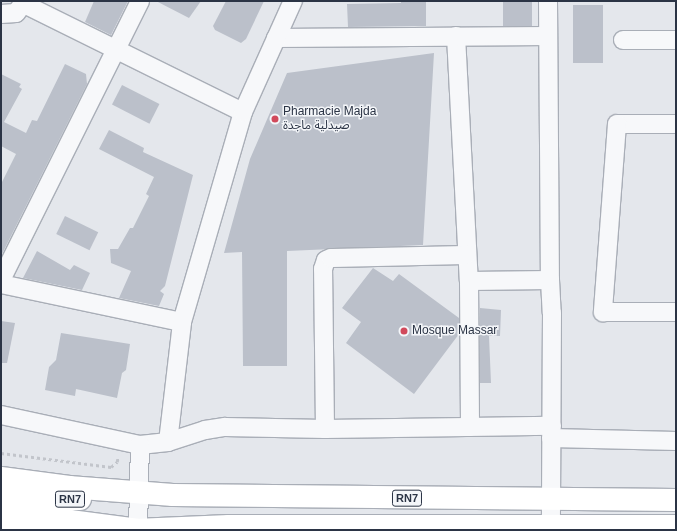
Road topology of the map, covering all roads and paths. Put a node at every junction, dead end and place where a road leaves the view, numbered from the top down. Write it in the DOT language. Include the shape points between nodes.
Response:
graph roads {
  1 [pos="140,1"];
  2 [pos="293,1"];
  3 [pos="548,1"];
  4 [pos="25,3"];
  5 [pos="1,14"];
  6 [pos="456,36"];
  7 [pos="548,36"];
  8 [pos="276,38"];
  9 [pos="623,40"];
  10 [pos="676,40"];
  11 [pos="115,49"];
  12 [pos="243,112"];
  13 [pos="676,124"];
  14 [pos="467,255"];
  15 [pos="1,280"];
  16 [pos="550,280"];
  17 [pos="469,281"];
  18 [pos="1,284"];
  19 [pos="676,312"];
  20 [pos="182,322"];
  21 [pos="1,415"];
  22 [pos="470,427"];
  23 [pos="325,429"];
  24 [pos="552,432"];
  25 [pos="676,441"];
  26 [pos="168,442"];
  27 [pos="140,445"];
  28 [pos="1,453"];
  29 [pos="111,467"];
  30 [pos="1,478"];
  31 [pos="139,493"];
  32 [pos="1,498"];
  33 [pos="551,499"];
  34 [pos="676,500"];
  35 [pos="1,519"];
  36 [pos="551,525"];
  37 [pos="676,526"];
  38 [pos="135,530"];
  39 [pos="138,530"];
  1 -- 11 [label="street"];
  2 -- 8 [label="street"];
  3 -- 7 [label="street"];
  4 -- 5 [label="street" via="16,13"];
  4 -- 11 [label="street"];
  6 -- 7 [label="street"];
  6 -- 8 [label="street"];
  6 -- 14 [label="street"];
  7 -- 16 [label="street"];
  8 -- 12 [label="street"];
  9 -- 10 [label="street"];
  11 -- 12 [label="street"];
  11 -- 15 [label="street"];
  12 -- 20 [label="street"];
  13 -- 19 [label="street" via="617,124 603,312"];
  14 -- 17 [label="street"];
  14 -- 23 [label="street" via="326,260 323,269"];
  16 -- 17 [label="street"];
  16 -- 24 [label="street"];
  17 -- 22 [label="street"];
  18 -- 20 [label="street"];
  20 -- 26 [label="street"];
  21 -- 27 [label="street"];
  22 -- 23 [label="street"];
  22 -- 24 [label="street"];
  23 -- 26 [label="street" via="224,427 199,431"];
  24 -- 25 [label="street"];
  24 -- 33 [label="street"];
  26 -- 27 [label="street"];
  27 -- 31 [label="street"];
  28 -- 29 [label="path"];
  30 -- 31 [label="highway"];
  31 -- 32 [label="highway, RN7" via="76,499"];
  31 -- 33 [label="highway, RN7"];
  31 -- 39 [label="street"];
  33 -- 34 [label="highway, RN7"];
  33 -- 36 [label="street"];
  35 -- 39 [label="highway, RN7" via="70,521"];
  36 -- 37 [label="highway, RN7"];
  36 -- 39 [label="highway, RN7" via="229,526"];
  38 -- 39 [label="highway"];
}
